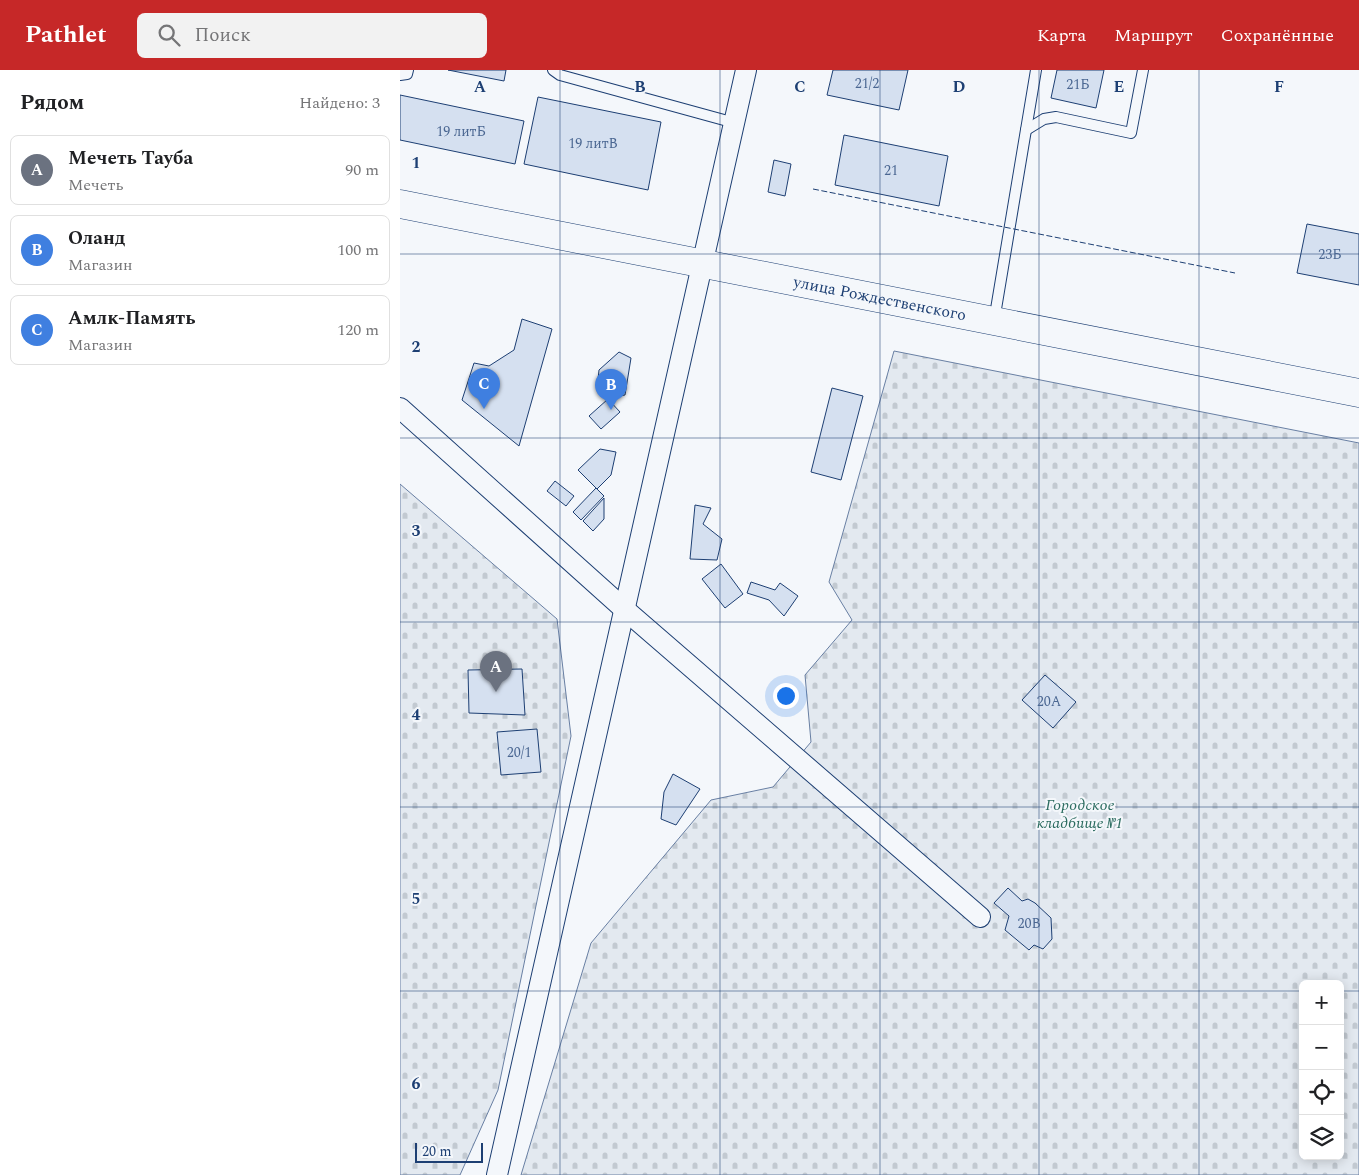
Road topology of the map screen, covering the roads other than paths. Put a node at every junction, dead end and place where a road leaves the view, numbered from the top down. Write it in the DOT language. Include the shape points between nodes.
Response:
graph roads {
  1 [pos="408,70"];
  2 [pos="553,70"];
  3 [pos="746,70"];
  4 [pos="1036,70"];
  5 [pos="1143,70"];
  6 [pos="400,75"];
  7 [pos="735,123"];
  8 [pos="1026,130"];
  9 [pos="400,204"];
  10 [pos="701,265"];
  11 [pos="994,322"];
  12 [pos="1359,393"];
  13 [pos="400,408"];
  14 [pos="624,608"];
  15 [pos="980,917"];
  16 [pos="496,1175"];
  1 -- 6 [label="lane" via="407,74"];
  2 -- 7 [label="lane" via="560,75"];
  3 -- 7 [label="street"];
  4 -- 8 [label="lane"];
  5 -- 8 [label="lane" via="1131,133 1056,117 1044,119"];
  7 -- 10 [label="street"];
  8 -- 11 [label="lane"];
  9 -- 10 [label="main road, улица Рождественского"];
  10 -- 11 [label="main road, улица Рождественского"];
  10 -- 14 [label="street"];
  11 -- 12 [label="main road, улица Рождественского"];
  13 -- 14 [label="street"];
  14 -- 15 [label="street"];
  14 -- 16 [label="street"];
}
